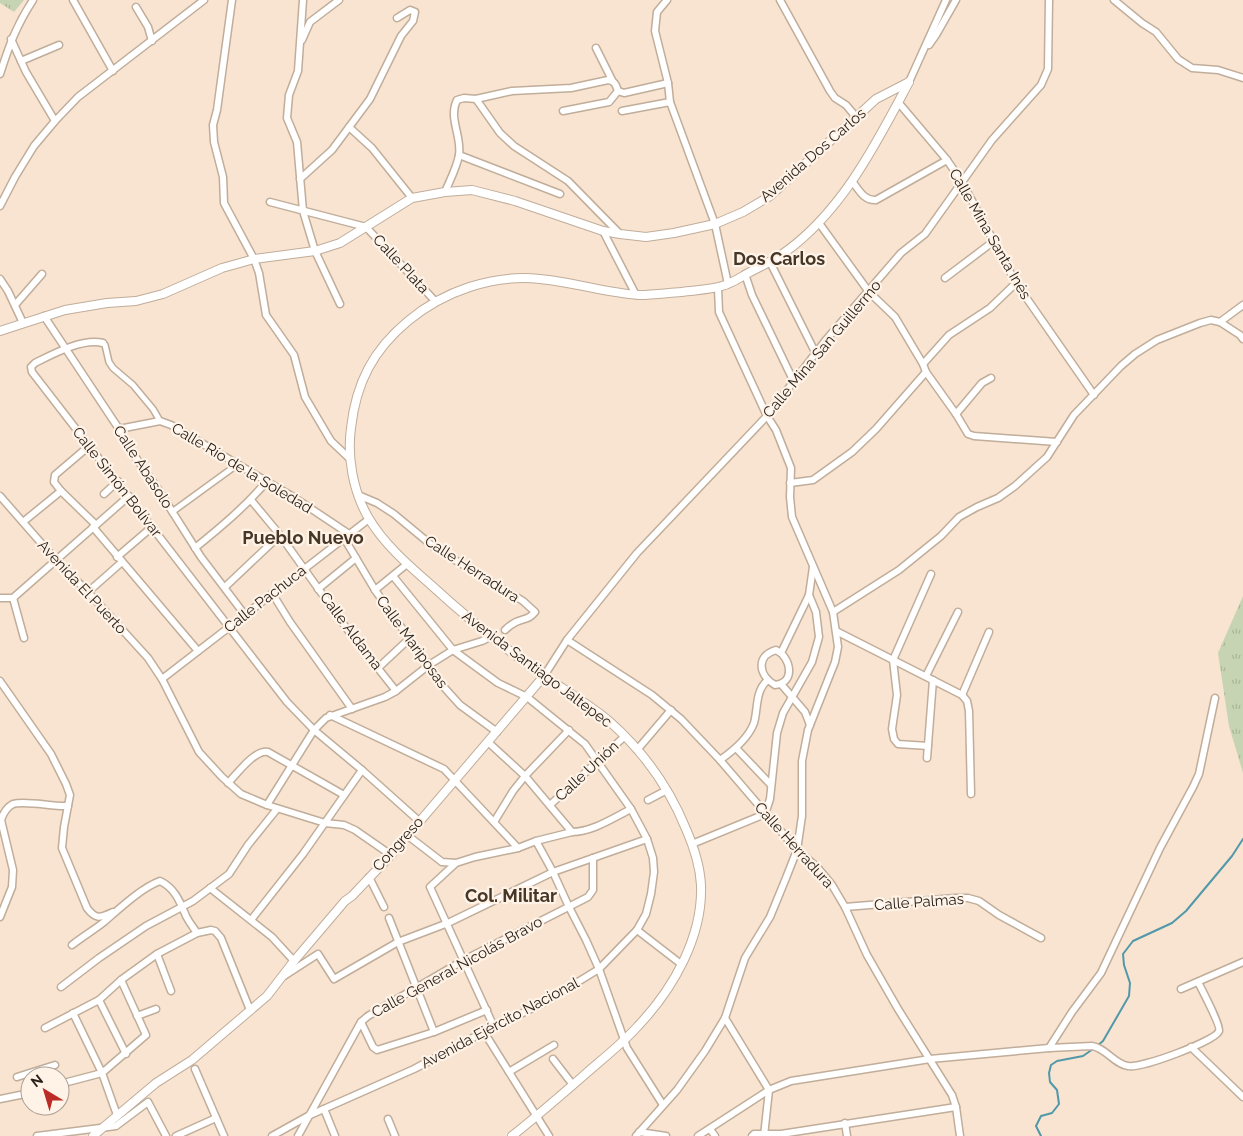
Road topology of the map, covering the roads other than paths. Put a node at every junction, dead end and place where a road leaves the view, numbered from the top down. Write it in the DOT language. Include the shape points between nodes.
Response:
graph roads {
  1 [pos="32,0"];
  2 [pos="74,0"];
  3 [pos="204,0"];
  4 [pos="232,0"];
  5 [pos="303,0"];
  6 [pos="339,0"];
  7 [pos="667,0"];
  8 [pos="780,0"];
  9 [pos="946,0"];
  10 [pos="956,0"];
  11 [pos="1050,0"];
  12 [pos="1114,0"];
  13 [pos="136,7"];
  14 [pos="397,18"];
  15 [pos="11,39"];
  16 [pos="152,41"];
  17 [pos="59,45"];
  18 [pos="299,46"];
  19 [pos="596,48"];
  20 [pos="922,54"];
  21 [pos="21,61"];
  22 [pos="113,72"];
  23 [pos="0,74"];
  24 [pos="1243,78"];
  25 [pos="612,80"];
  26 [pos="909,82"];
  27 [pos="668,83"];
  28 [pos="618,91"];
  29 [pos="476,100"];
  30 [pos="670,102"];
  31 [pos="898,102"];
  32 [pos="622,111"];
  33 [pos="563,112"];
  34 [pos="857,118"];
  35 [pos="55,121"];
  36 [pos="349,127"];
  37 [pos="459,155"];
  38 [pos="947,160"];
  39 [pos="300,179"];
  40 [pos="852,181"];
  41 [pos="962,182"];
  42 [pos="445,192"];
  43 [pos="560,194"];
  44 [pos="412,198"];
  45 [pos="270,202"];
  46 [pos="0,206"];
  47 [pos="303,211"];
  48 [pos="819,223"];
  49 [pos="715,224"];
  50 [pos="366,227"];
  51 [pos="603,231"];
  52 [pos="620,234"];
  53 [pos="994,241"];
  54 [pos="315,251"];
  55 [pos="254,259"];
  56 [pos="770,262"];
  57 [pos="42,274"];
  58 [pos="745,274"];
  59 [pos="944,278"];
  60 [pos="0,279"];
  61 [pos="1016,283"];
  62 [pos="728,284"];
  63 [pos="718,288"];
  64 [pos="869,292"];
  65 [pos="636,295"];
  66 [pos="436,302"];
  67 [pos="340,304"];
  68 [pos="14,305"];
  69 [pos="1243,305"];
  70 [pos="44,316"];
  71 [pos="1220,322"];
  72 [pos="23,323"];
  73 [pos="0,331"];
  74 [pos="1243,339"];
  75 [pos="103,343"];
  76 [pos="65,348"];
  77 [pos="816,354"];
  78 [pos="923,364"];
  79 [pos="926,372"];
  80 [pos="990,378"];
  81 [pos="794,382"];
  82 [pos="1094,395"];
  83 [pos="956,414"];
  84 [pos="767,416"];
  85 [pos="160,421"];
  86 [pos="119,429"];
  87 [pos="1056,442"];
  88 [pos="89,446"];
  89 [pos="349,458"];
  90 [pos="238,464"];
  91 [pos="267,481"];
  92 [pos="118,482"];
  93 [pos="790,483"];
  94 [pos="61,491"];
  95 [pos="104,494"];
  96 [pos="358,495"];
  97 [pos="0,496"];
  98 [pos="129,496"];
  99 [pos="251,500"];
  100 [pos="172,512"];
  101 [pos="369,519"];
  102 [pos="23,522"];
  103 [pos="94,526"];
  104 [pos="152,527"];
  105 [pos="280,535"];
  106 [pos="347,536"];
  107 [pos="195,548"];
  108 [pos="356,558"];
  109 [pos="119,559"];
  110 [pos="56,560"];
  111 [pos="407,564"];
  112 [pos="814,566"];
  113 [pos="304,568"];
  114 [pos="931,574"];
  115 [pos="393,576"];
  116 [pos="225,587"];
  117 [pos="318,589"];
  118 [pos="375,590"];
  119 [pos="88,592"];
  120 [pos="272,594"];
  121 [pos="809,595"];
  122 [pos="0,598"];
  123 [pos="14,598"];
  124 [pos="833,612"];
  125 [pos="958,612"];
  126 [pos="245,615"];
  127 [pos="228,628"];
  128 [pos="505,630"];
  129 [pos="836,631"];
  130 [pos="989,632"];
  131 [pos="490,637"];
  132 [pos="24,638"];
  133 [pos="410,638"];
  134 [pos="567,640"];
  135 [pos="453,650"];
  136 [pos="198,651"];
  137 [pos="781,653"];
  138 [pos="893,660"];
  139 [pos="429,665"];
  140 [pos="378,668"];
  141 [pos="544,676"];
  142 [pos="926,676"];
  143 [pos="162,679"];
  144 [pos="768,680"];
  145 [pos="933,680"];
  146 [pos="0,682"];
  147 [pos="781,684"];
  148 [pos="396,691"];
  149 [pos="962,695"];
  150 [pos="527,697"];
  151 [pos="792,698"];
  152 [pos="1215,698"];
  153 [pos="352,709"];
  154 [pos="670,710"];
  155 [pos="330,715"];
  156 [pos="810,725"];
  157 [pos="314,730"];
  158 [pos="569,730"];
  159 [pos="497,732"];
  160 [pos="625,736"];
  161 [pos="488,742"];
  162 [pos="928,746"];
  163 [pos="736,748"];
  164 [pos="637,750"];
  165 [pos="927,758"];
  166 [pos="720,760"];
  167 [pos="598,761"];
  168 [pos="292,766"];
  169 [pos="362,770"];
  170 [pos="525,776"];
  171 [pos="455,780"];
  172 [pos="228,783"];
  173 [pos="771,785"];
  174 [pos="667,790"];
  175 [pos="971,794"];
  176 [pos="344,795"];
  177 [pos="648,800"];
  178 [pos="267,805"];
  179 [pos="550,805"];
  180 [pos="68,806"];
  181 [pos="276,809"];
  182 [pos="631,809"];
  183 [pos="765,814"];
  184 [pos="419,821"];
  185 [pos="494,822"];
  186 [pos="324,824"];
  187 [pos="572,832"];
  188 [pos="407,835"];
  189 [pos="647,839"];
  190 [pos="536,841"];
  191 [pos="692,844"];
  192 [pos="518,848"];
  193 [pos="797,850"];
  194 [pos="391,855"];
  195 [pos="593,858"];
  196 [pos="456,863"];
  197 [pos="554,872"];
  198 [pos="369,877"];
  199 [pos="210,888"];
  200 [pos="182,906"];
  201 [pos="569,907"];
  202 [pos="845,907"];
  203 [pos="384,908"];
  204 [pos="113,912"];
  205 [pos="0,917"];
  206 [pos="389,918"];
  207 [pos="251,920"];
  208 [pos="448,924"];
  209 [pos="637,930"];
  210 [pos="197,933"];
  211 [pos="1041,938"];
  212 [pos="398,942"];
  213 [pos="72,945"];
  214 [pos="158,954"];
  215 [pos="464,960"];
  216 [pos="294,961"];
  217 [pos="1243,962"];
  218 [pos="681,964"];
  219 [pos="599,969"];
  220 [pos="281,978"];
  221 [pos="121,980"];
  222 [pos="1198,982"];
  223 [pos="417,986"];
  224 [pos="61,987"];
  225 [pos="1181,989"];
  226 [pos="171,991"];
  227 [pos="98,1000"];
  228 [pos="156,1010"];
  229 [pos="250,1010"];
  230 [pos="487,1010"];
  231 [pos="73,1013"];
  232 [pos="136,1016"];
  233 [pos="725,1018"];
  234 [pos="361,1022"];
  235 [pos="494,1027"];
  236 [pos="45,1028"];
  237 [pos="434,1032"];
  238 [pos="484,1032"];
  239 [pos="625,1040"];
  240 [pos="554,1045"];
  241 [pos="1191,1047"];
  242 [pos="1049,1048"];
  243 [pos="126,1054"];
  244 [pos="553,1059"];
  245 [pos="930,1059"];
  246 [pos="195,1068"];
  247 [pos="509,1072"];
  248 [pos="102,1073"];
  249 [pos="20,1076"];
  250 [pos="17,1077"];
  251 [pos="70,1081"];
  252 [pos="573,1085"];
  253 [pos="769,1090"];
  254 [pos="20,1096"];
  255 [pos="1243,1097"];
  256 [pos="0,1099"];
  257 [pos="662,1105"];
  258 [pos="956,1107"];
  259 [pos="324,1109"];
  260 [pos="117,1115"];
  261 [pos="308,1116"];
  262 [pos="537,1117"];
  263 [pos="216,1118"];
  264 [pos="388,1119"];
  265 [pos="845,1123"];
  266 [pos="102,1128"];
  267 [pos="710,1129"];
  268 [pos="637,1134"];
  269 [pos="764,1135"];
  270 [pos="782,1135"];
  271 [pos="37,1136"];
  272 [pos="93,1136"];
  273 [pos="166,1136"];
  274 [pos="176,1136"];
  275 [pos="224,1136"];
  276 [pos="272,1136"];
  277 [pos="298,1136"];
  278 [pos="335,1136"];
  279 [pos="395,1136"];
  280 [pos="512,1136"];
  281 [pos="549,1136"];
  282 [pos="666,1136"];
  283 [pos="698,1136"];
  284 [pos="715,1136"];
  285 [pos="752,1136"];
  286 [pos="848,1136"];
  287 [pos="960,1136"];
  1 -- 15 [label="street"];
  2 -- 22 [label="street"];
  3 -- 16 [label="street"];
  4 -- 55 [label="street" via="218,110 213,125 214,142 224,203"];
  5 -- 18 [label="street"];
  6 -- 18 [label="street" via="310,22"];
  7 -- 27 [label="street" via="657,12 655,31"];
  8 -- 34 [label="street" via="830,91"];
  9 -- 20 [label="street"];
  10 -- 20 [label="street"];
  11 -- 41 [label="street, Calle Mina San Guillermo" via="1048,69 1041,85 992,140"];
  12 -- 24 [label="street" via="1156,32 1178,58 1192,68 1218,70"];
  13 -- 16 [label="street"];
  14 -- 36 [label="street" via="410,10 415,12 370,99"];
  15 -- 21 [label="street"];
  15 -- 23 [label="street"];
  16 -- 22 [label="street"];
  17 -- 21 [label="street"];
  18 -- 39 [label="street" via="298,71 289,95 286,118 297,142"];
  19 -- 25 [label="street"];
  20 -- 26 [label="street"];
  21 -- 35 [label="street"];
  22 -- 35 [label="street" via="78,97"];
  25 -- 28 [label="street"];
  25 -- 29 [label="street" via="571,88 512,91"];
  26 -- 31 [label="street, Avenida Santiago Jaltepec"];
  26 -- 34 [label="street, Avenida Dos Carlos" via="876,99"];
  27 -- 28 [label="street" via="624,94"];
  27 -- 30 [label="street"];
  28 -- 33 [label="street" via="609,102"];
  29 -- 37 [label="street" via="464,98 455,104"];
  29 -- 52 [label="street" via="500,133 514,146 568,181"];
  30 -- 32 [label="street"];
  30 -- 49 [label="street"];
  31 -- 38 [label="street, Calle Mina Santa Inés"];
  31 -- 40 [label="street, Avenida Santiago Jaltepec"];
  34 -- 49 [label="street, Avenida Dos Carlos" via="770,196"];
  35 -- 46 [label="street" via="34,146"];
  36 -- 39 [label="street" via="332,150"];
  36 -- 44 [label="street" via="372,148"];
  37 -- 42 [label="street"];
  37 -- 43 [label="street"];
  38 -- 40 [label="street" via="876,200 870,201 863,196"];
  38 -- 41 [label="street, Calle Mina Santa Inés"];
  39 -- 47 [label="street"];
  40 -- 48 [label="street, Avenida Santiago Jaltepec"];
  41 -- 53 [label="street, Calle Mina Santa Inés"];
  41 -- 64 [label="street, Calle Mina San Guillermo" via="925,234 901,253"];
  42 -- 44 [label="street, Avenida Dos Carlos"];
  42 -- 51 [label="street, Avenida Dos Carlos" via="472,190"];
  44 -- 50 [label="street"];
  45 -- 47 [label="street"];
  47 -- 50 [label="street"];
  47 -- 54 [label="street"];
  48 -- 56 [label="street, Avenida Santiago Jaltepec"];
  48 -- 64 [label="street"];
  49 -- 52 [label="street, Avenida Dos Carlos" via="646,237"];
  49 -- 62 [label="street"];
  50 -- 54 [label="street" via="340,243"];
  50 -- 66 [label="street, Calle Plata"];
  51 -- 52 [label="street, Avenida Dos Carlos"];
  51 -- 65 [label="street"];
  53 -- 59 [label="street"];
  53 -- 61 [label="street, Calle Mina Santa Inés"];
  54 -- 55 [label="street"];
  54 -- 67 [label="street"];
  55 -- 70 [label="street" via="222,268 172,291 136,301 107,303"];
  55 -- 89 [label="street" via="266,314 294,355 305,398 331,441"];
  56 -- 58 [label="street, Avenida Santiago Jaltepec"];
  56 -- 77 [label="street"];
  57 -- 68 [label="street"];
  58 -- 62 [label="street, Avenida Santiago Jaltepec"];
  58 -- 81 [label="street"];
  60 -- 68 [label="street"];
  61 -- 78 [label="street" via="990,308 949,335"];
  61 -- 82 [label="street, Calle Mina Santa Inés"];
  62 -- 63 [label="street, Avenida Santiago Jaltepec"];
  63 -- 65 [label="street, Avenida Santiago Jaltepec"];
  63 -- 84 [label="street" via="719,312"];
  64 -- 77 [label="street, Calle Mina San Guillermo"];
  64 -- 78 [label="street" via="895,317"];
  65 -- 66 [label="street, Avenida Santiago Jaltepec" via="527,278 473,286"];
  66 -- 89 [label="street, Avenida Santiago Jaltepec" via="396,331 368,367 355,404"];
  68 -- 72 [label="street"];
  69 -- 71 [label="street"];
  70 -- 72 [label="street"];
  70 -- 76 [label="street, Calle Abasolo"];
  71 -- 74 [label="street"];
  71 -- 82 [label="street" via="1200,323 1157,340 1120,366"];
  72 -- 73 [label="street"];
  75 -- 76 [label="street" via="97,341"];
  75 -- 85 [label="street" via="113,368 133,385"];
  76 -- 86 [label="street, Calle Abasolo"];
  76 -- 88 [label="street, Calle Simón Bolívar" via="35,363 32,372"];
  77 -- 81 [label="street, Calle Mina San Guillermo"];
  78 -- 79 [label="street"];
  79 -- 83 [label="street"];
  79 -- 93 [label="street" via="852,452 813,480"];
  80 -- 83 [label="street"];
  81 -- 84 [label="street, Calle Mina San Guillermo"];
  82 -- 87 [label="street" via="1074,415"];
  83 -- 87 [label="street" via="968,434 974,436"];
  84 -- 93 [label="street" via="791,468"];
  84 -- 134 [label="street, Calle Mina San Guillermo" via="637,553"];
  85 -- 86 [label="street"];
  85 -- 90 [label="street, Calle Río de la Soledad" via="171,424"];
  86 -- 100 [label="street, Calle Abasolo"];
  87 -- 124 [label="street" via="1047,457 1015,486 959,517 899,570"];
  88 -- 92 [label="street, Calle Simón Bolívar"];
  88 -- 94 [label="street" via="55,475 54,482"];
  89 -- 96 [label="street, Avenida Santiago Jaltepec"];
  90 -- 91 [label="street, Calle Río de la Soledad"];
  90 -- 100 [label="street"];
  91 -- 99 [label="street"];
  91 -- 106 [label="street, Calle Río de la Soledad"];
  92 -- 95 [label="street"];
  92 -- 98 [label="street, Calle Simón Bolívar"];
  93 -- 112 [label="street" via="792,517"];
  94 -- 102 [label="street"];
  94 -- 103 [label="street"];
  96 -- 101 [label="street, Avenida Santiago Jaltepec"];
  96 -- 128 [label="street, Calle Herradura" via="394,514 435,548 523,601 535,612 532,617"];
  97 -- 102 [label="street, Avenida El Puerto"];
  98 -- 103 [label="street"];
  98 -- 104 [label="street, Calle Simón Bolívar"];
  99 -- 105 [label="street, Calle Aldama"];
  99 -- 107 [label="street"];
  100 -- 107 [label="street, Calle Abasolo"];
  101 -- 106 [label="street, Calle Pachuca"];
  101 -- 111 [label="street, Avenida Santiago Jaltepec"];
  102 -- 110 [label="street, Avenida El Puerto"];
  103 -- 109 [label="street"];
  103 -- 110 [label="street"];
  104 -- 109 [label="street"];
  104 -- 127 [label="street, Calle Simón Bolívar"];
  105 -- 113 [label="street, Calle Aldama"];
  105 -- 116 [label="street"];
  106 -- 108 [label="street, Calle Mariposas"];
  106 -- 113 [label="street, Calle Pachuca"];
  107 -- 116 [label="street, Calle Abasolo"];
  108 -- 117 [label="street"];
  108 -- 118 [label="street, Calle Mariposas"];
  109 -- 119 [label="street"];
  109 -- 136 [label="street"];
  110 -- 119 [label="street, Avenida El Puerto"];
  110 -- 123 [label="street"];
  111 -- 115 [label="street"];
  111 -- 131 [label="street, Avenida Santiago Jaltepec"];
  112 -- 121 [label="street"];
  112 -- 124 [label="street"];
  113 -- 117 [label="street, Calle Aldama"];
  113 -- 120 [label="street, Calle Pachuca"];
  114 -- 138 [label="street"];
  115 -- 118 [label="street"];
  115 -- 135 [label="street, Avenida Ejército Nacional"];
  116 -- 126 [label="street, Calle Abasolo"];
  117 -- 140 [label="street, Calle Aldama"];
  118 -- 133 [label="street, Calle Mariposas"];
  119 -- 143 [label="street, Avenida El Puerto" via="148,658"];
  120 -- 126 [label="street, Calle Pachuca"];
  120 -- 153 [label="street"];
  121 -- 137 [label="street"];
  121 -- 151 [label="street" via="820,637 812,662"];
  122 -- 123 [label="street"];
  123 -- 132 [label="street"];
  124 -- 129 [label="street"];
  125 -- 142 [label="street"];
  126 -- 127 [label="street, Calle Pachuca"];
  127 -- 136 [label="street, Calle Pachuca"];
  127 -- 157 [label="street, Calle Simón Bolívar" via="287,702"];
  129 -- 138 [label="street"];
  129 -- 156 [label="street" via="838,646 834,662"];
  130 -- 149 [label="street"];
  131 -- 135 [label="street"];
  131 -- 141 [label="street, Avenida Santiago Jaltepec"];
  133 -- 139 [label="street, Calle Mariposas"];
  133 -- 140 [label="street"];
  134 -- 141 [label="street, Calle Mina San Guillermo"];
  134 -- 154 [label="street, Calle Herradura"];
  135 -- 139 [label="street"];
  135 -- 150 [label="street, Avenida Ejército Nacional" via="498,683"];
  136 -- 143 [label="street, Calle Pachuca"];
  137 -- 144 [label="street" via="776,650 764,656 762,670"];
  137 -- 147 [label="street" via="788,663 789,673 788,679"];
  138 -- 142 [label="street"];
  138 -- 162 [label="street" via="897,695 892,729 894,739 898,744"];
  139 -- 148 [label="street"];
  139 -- 159 [label="street, Calle Mariposas" via="460,705"];
  140 -- 148 [label="street, Calle Aldama"];
  141 -- 150 [label="street, Congreso"];
  141 -- 160 [label="street, Avenida Santiago Jaltepec" via="593,708"];
  142 -- 145 [label="street"];
  143 -- 172 [label="street, Avenida El Puerto" via="199,752"];
  144 -- 147 [label="street" via="775,685"];
  144 -- 163 [label="street" via="758,699 754,723"];
  145 -- 149 [label="street"];
  145 -- 162 [label="street"];
  146 -- 180 [label="street" via="51,754 70,795"];
  147 -- 151 [label="street"];
  148 -- 153 [label="street"];
  149 -- 175 [label="street" via="969,711"];
  150 -- 158 [label="street, Avenida Ejército Nacional"];
  150 -- 159 [label="street, Congreso"];
  151 -- 156 [label="street" via="805,712"];
  151 -- 173 [label="street" via="782,713 777,733"];
  152 -- 242 [label="street" via="1193,786 1101,973"];
  153 -- 155 [label="street"];
  154 -- 164 [label="street"];
  154 -- 166 [label="street, Calle Herradura"];
  155 -- 157 [label="street"];
  155 -- 171 [label="street" via="444,769"];
  156 -- 193 [label="street" via="802,761 802,816"];
  157 -- 168 [label="street"];
  157 -- 169 [label="street, Calle Simón Bolívar"];
  158 -- 167 [label="street, Avenida Ejército Nacional"];
  158 -- 170 [label="street"];
  159 -- 161 [label="street, Congreso"];
  160 -- 164 [label="street, Avenida Santiago Jaltepec"];
  160 -- 167 [label="street, Calle Unión"];
  161 -- 170 [label="street"];
  161 -- 171 [label="street, Congreso"];
  162 -- 165 [label="street"];
  163 -- 166 [label="street"];
  163 -- 173 [label="street"];
  164 -- 174 [label="street, Avenida Santiago Jaltepec"];
  166 -- 183 [label="street, Calle Herradura"];
  167 -- 179 [label="street, Calle Unión"];
  167 -- 182 [label="street, Avenida Ejército Nacional"];
  168 -- 172 [label="street" via="262,751"];
  168 -- 176 [label="street"];
  168 -- 178 [label="street"];
  169 -- 176 [label="street"];
  169 -- 184 [label="street, Calle Simón Bolívar"];
  170 -- 179 [label="street"];
  170 -- 185 [label="street"];
  171 -- 184 [label="street, Congreso"];
  171 -- 185 [label="street"];
  172 -- 178 [label="street, Avenida El Puerto" via="241,794"];
  173 -- 183 [label="street"];
  174 -- 177 [label="street"];
  174 -- 191 [label="street, Avenida Santiago Jaltepec"];
  176 -- 186 [label="street"];
  178 -- 181 [label="street, Avenida El Puerto"];
  179 -- 187 [label="street"];
  180 -- 204 [label="street" via="62,848 86,908 101,918"];
  180 -- 205 [label="street" via="12,804 5,811 0,820 13,870 12,887"];
  181 -- 186 [label="street, Avenida El Puerto"];
  181 -- 199 [label="street" via="229,874"];
  182 -- 187 [label="street" via="595,826"];
  182 -- 189 [label="street, Avenida Ejército Nacional"];
  183 -- 191 [label="street"];
  183 -- 193 [label="street, Calle Herradura"];
  184 -- 188 [label="street, Congreso"];
  185 -- 192 [label="street"];
  186 -- 194 [label="street, Avenida El Puerto" via="344,825 355,830"];
  186 -- 207 [label="street"];
  187 -- 190 [label="street"];
  188 -- 194 [label="street, Congreso"];
  188 -- 196 [label="street" via="442,862"];
  189 -- 195 [label="street"];
  189 -- 209 [label="street, Avenida Ejército Nacional" via="654,872 646,914"];
  190 -- 192 [label="street"];
  190 -- 197 [label="street"];
  191 -- 218 [label="street, Avenida Santiago Jaltepec" via="701,883 699,908 695,932"];
  192 -- 196 [label="street"];
  193 -- 202 [label="street, Calle Herradura" via="817,866"];
  193 -- 233 [label="street" via="770,917 745,958"];
  194 -- 198 [label="street, Congreso"];
  195 -- 197 [label="street"];
  195 -- 201 [label="street, Calle General Nicolás Bravo" via="592,894"];
  196 -- 208 [label="street" via="430,887"];
  197 -- 201 [label="street"];
  197 -- 208 [label="street"];
  198 -- 203 [label="street"];
  198 -- 216 [label="street, Congreso" via="344,901"];
  199 -- 200 [label="street"];
  199 -- 207 [label="street"];
  200 -- 204 [label="street" via="169,885 160,881"];
  200 -- 210 [label="street"];
  200 -- 224 [label="street" via="122,942"];
  201 -- 215 [label="street, Calle General Nicolás Bravo"];
  201 -- 219 [label="street"];
  202 -- 211 [label="street, Calle Palmas" via="968,898 979,901 998,916"];
  202 -- 245 [label="street, Calle Herradura" via="867,954"];
  204 -- 213 [label="street"];
  206 -- 212 [label="street"];
  207 -- 216 [label="street" via="272,936"];
  208 -- 212 [label="street"];
  208 -- 215 [label="street"];
  209 -- 218 [label="street"];
  209 -- 219 [label="street, Avenida Ejército Nacional"];
  210 -- 214 [label="street"];
  210 -- 229 [label="street" via="211,930 220,938"];
  212 -- 220 [label="street" via="334,979 318,954"];
  212 -- 223 [label="street"];
  214 -- 221 [label="street"];
  214 -- 226 [label="street"];
  215 -- 223 [label="street, Calle General Nicolás Bravo"];
  215 -- 230 [label="street"];
  216 -- 220 [label="street, Congreso"];
  217 -- 222 [label="street"];
  218 -- 239 [label="street, Avenida Santiago Jaltepec" via="654,1007"];
  219 -- 235 [label="street, Avenida Ejército Nacional" via="545,1002"];
  219 -- 239 [label="street"];
  220 -- 229 [label="street, Congreso"];
  221 -- 227 [label="street"];
  221 -- 232 [label="street"];
  222 -- 225 [label="street"];
  222 -- 241 [label="street" via="1220,1028 1212,1038"];
  223 -- 234 [label="street, Calle General Nicolás Bravo"];
  223 -- 237 [label="street"];
  227 -- 231 [label="street"];
  227 -- 243 [label="street"];
  228 -- 232 [label="street"];
  229 -- 260 [label="street, Congreso" via="192,1060"];
  230 -- 235 [label="street"];
  230 -- 237 [label="street"];
  231 -- 236 [label="street"];
  231 -- 248 [label="street"];
  232 -- 243 [label="street" via="146,1035"];
  233 -- 253 [label="street"];
  233 -- 257 [label="street" via="677,1090"];
  234 -- 237 [label="street" via="377,1050"];
  234 -- 261 [label="street, Calle General Nicolás Bravo"];
  235 -- 238 [label="street, Avenida Ejército Nacional"];
  238 -- 247 [label="street"];
  238 -- 259 [label="street, Avenida Ejército Nacional" via="414,1069"];
  239 -- 252 [label="street, Avenida Santiago Jaltepec"];
  239 -- 257 [label="street"];
  240 -- 247 [label="street"];
  241 -- 242 [label="street" via="1139,1066 1127,1066 1096,1047"];
  241 -- 255 [label="street"];
  242 -- 245 [label="street"];
  243 -- 248 [label="street"];
  244 -- 252 [label="street"];
  245 -- 253 [label="street" via="791,1082"];
  245 -- 258 [label="street, Calle Herradura"];
  246 -- 263 [label="street"];
  247 -- 262 [label="street"];
  248 -- 251 [label="street"];
  248 -- 260 [label="street"];
  249 -- 250 [label="street"];
  252 -- 262 [label="street, Avenida Santiago Jaltepec"];
  253 -- 267 [label="street"];
  253 -- 269 [label="street"];
  254 -- 256 [label="street"];
  257 -- 268 [label="street"];
  258 -- 265 [label="street"];
  258 -- 287 [label="street, Calle Herradura"];
  259 -- 261 [label="street, Avenida Ejército Nacional"];
  259 -- 278 [label="street"];
  260 -- 266 [label="street, Congreso"];
  261 -- 276 [label="street, Avenida Ejército Nacional"];
  261 -- 277 [label="street, Calle General Nicolás Bravo"];
  262 -- 280 [label="street, Avenida Santiago Jaltepec"];
  262 -- 281 [label="street"];
  263 -- 274 [label="street"];
  263 -- 275 [label="street"];
  264 -- 279 [label="street"];
  265 -- 270 [label="street"];
  265 -- 286 [label="street"];
  266 -- 271 [label="street"];
  266 -- 272 [label="street, Congreso"];
  266 -- 273 [label="street" via="121,1123 148,1102"];
  267 -- 283 [label="street"];
  267 -- 284 [label="street"];
  268 -- 282 [label="street"];
  269 -- 270 [label="street"];
  269 -- 285 [label="street"];
}
